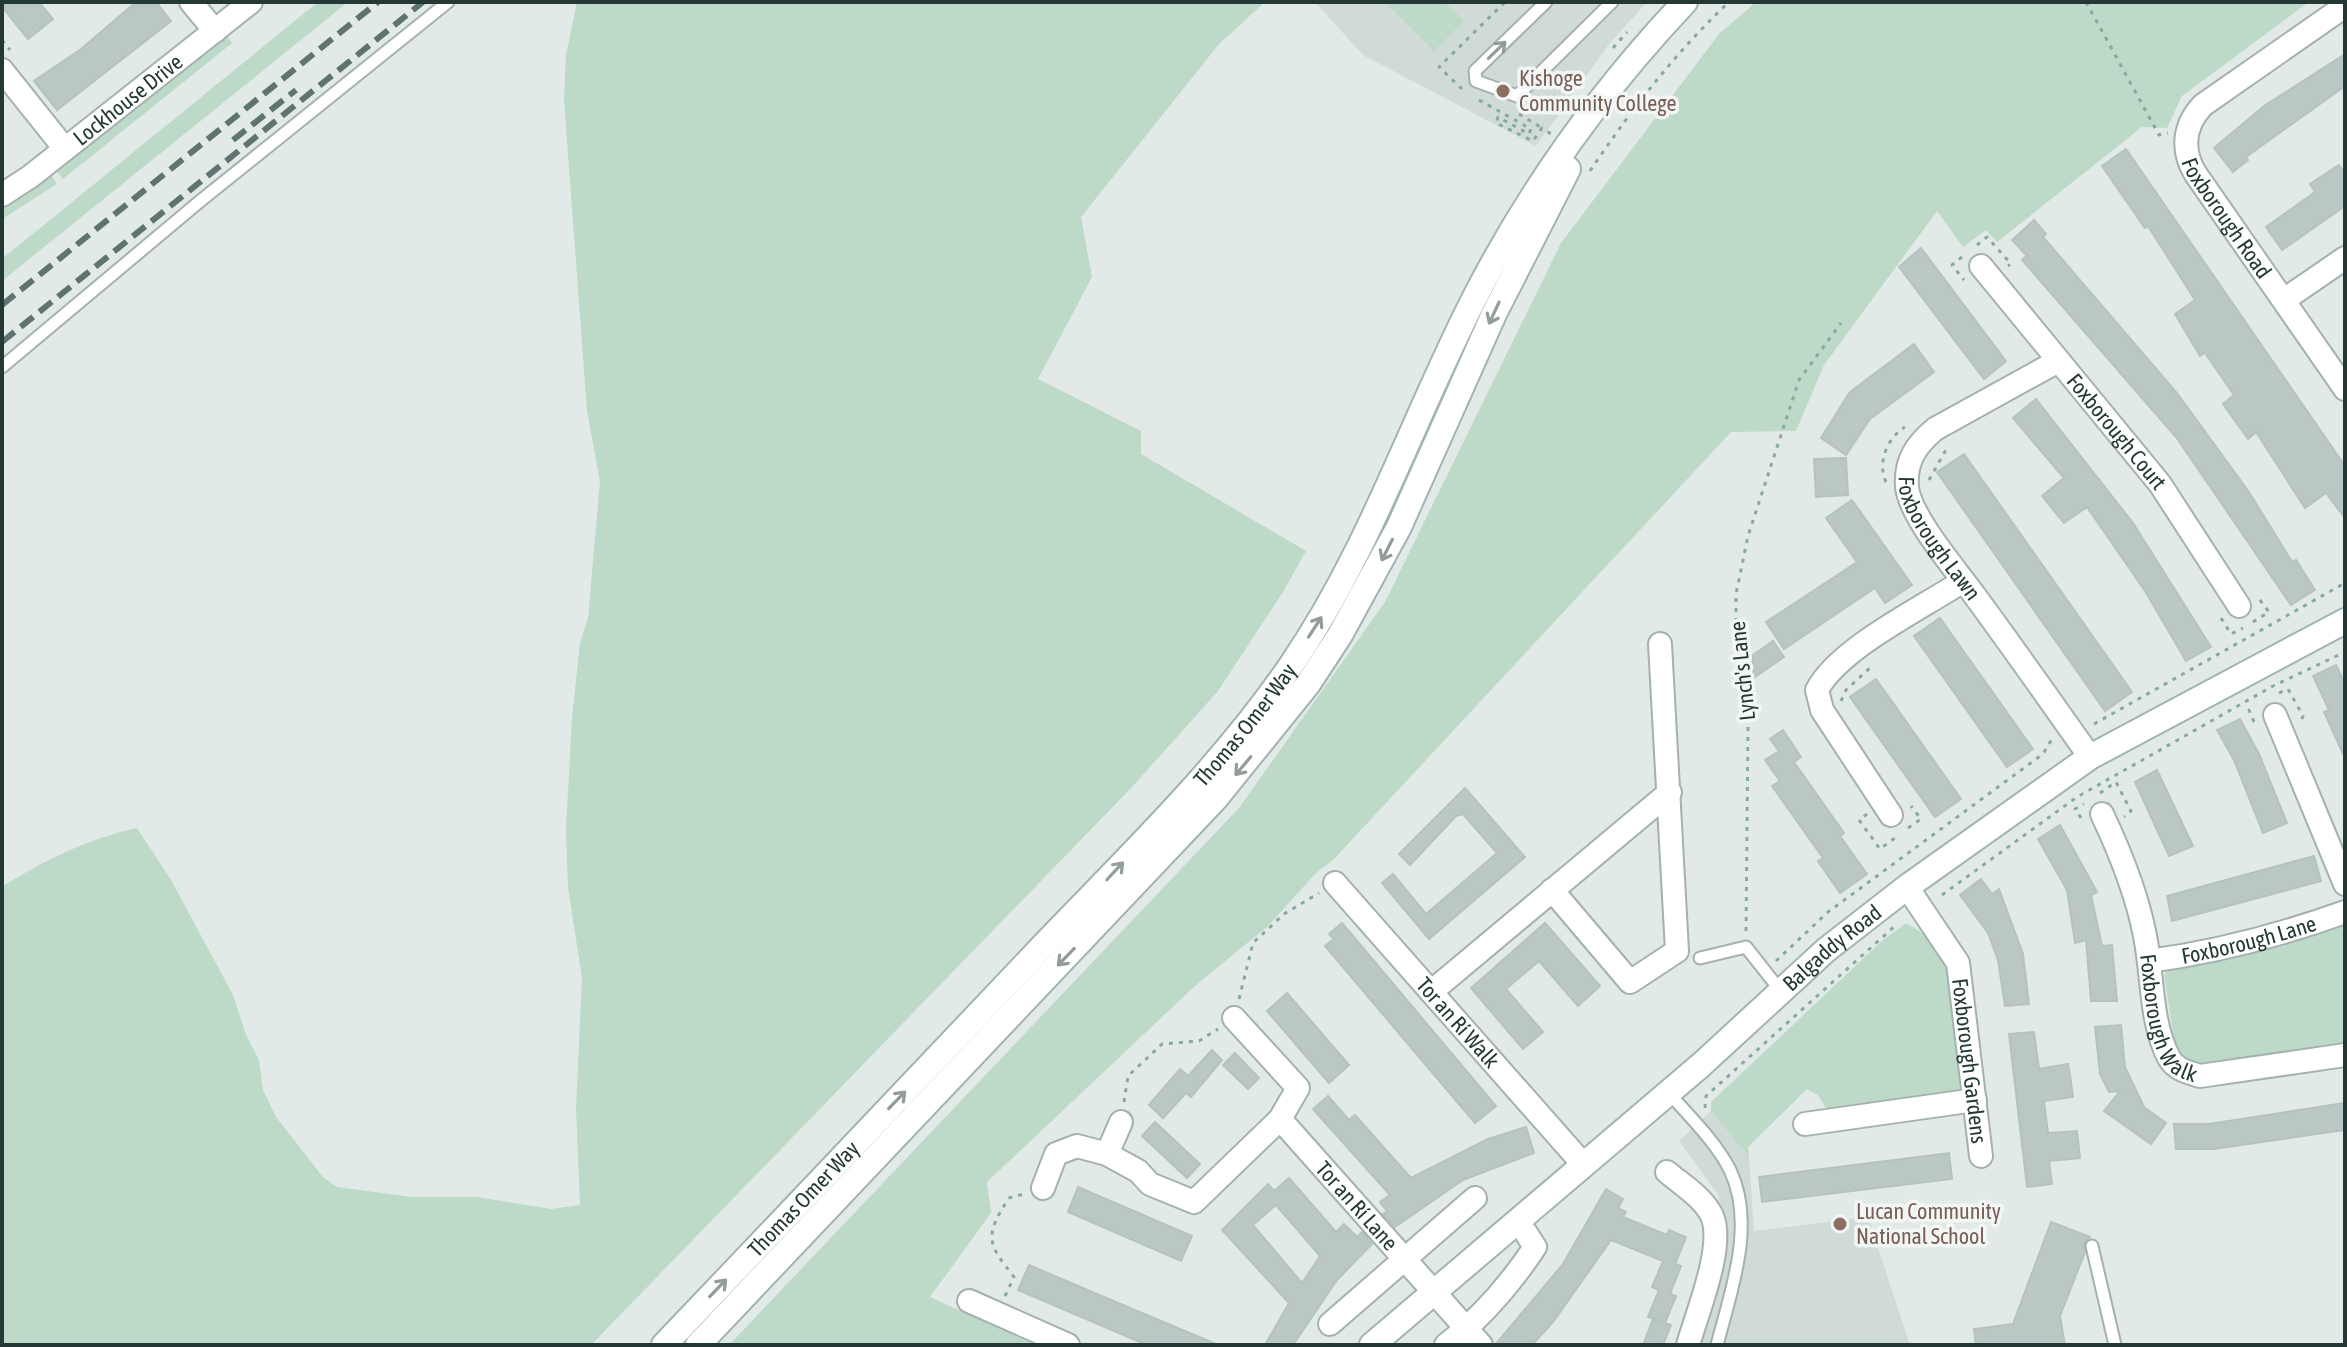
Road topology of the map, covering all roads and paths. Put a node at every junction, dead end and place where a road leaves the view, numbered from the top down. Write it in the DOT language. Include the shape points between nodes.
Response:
graph roads {
  1 [pos="191,2"];
  2 [pos="251,2"];
  3 [pos="448,2"];
  4 [pos="1546,2"];
  5 [pos="1612,2"];
  6 [pos="1685,2"];
  7 [pos="1703,2"];
  8 [pos="2086,2"];
  9 [pos="2345,6"];
  10 [pos="1629,29"];
  11 [pos="215,31"];
  12 [pos="2,40"];
  13 [pos="1611,50"];
  14 [pos="7,62"];
  15 [pos="1519,114"];
  16 [pos="1556,127"];
  17 [pos="1542,128"];
  18 [pos="2187,131"];
  19 [pos="1546,142"];
  20 [pos="65,149"];
  21 [pos="2,195"];
  22 [pos="1973,256"];
  23 [pos="2345,258"];
  24 [pos="2006,269"];
  25 [pos="1970,287"];
  26 [pos="2284,300"];
  27 [pos="1841,323"];
  28 [pos="2058,361"];
  29 [pos="2,367"];
  30 [pos="2345,389"];
  31 [pos="1914,423"];
  32 [pos="1952,440"];
  33 [pos="1889,490"];
  34 [pos="1923,491"];
  35 [pos="1963,581"];
  36 [pos="2345,583"];
  37 [pos="2246,602"];
  38 [pos="2215,610"];
  39 [pos="2345,621"];
  40 [pos="1660,644"];
  41 [pos="2345,652"];
  42 [pos="1883,656"];
  43 [pos="2271,704"];
  44 [pos="1839,706"];
  45 [pos="2085,719"];
  46 [pos="2297,727"];
  47 [pos="2258,730"];
  48 [pos="2052,734"];
  49 [pos="2090,757"];
  50 [pos="1670,792"];
  51 [pos="1889,809"];
  52 [pos="2092,809"];
  53 [pos="2128,825"];
  54 [pos="1335,883"];
  55 [pos="2345,884"];
  56 [pos="1907,887"];
  57 [pos="1552,890"];
  58 [pos="1942,895"];
  59 [pos="2345,912"];
  60 [pos="1899,923"];
  61 [pos="1746,947"];
  62 [pos="1700,958"];
  63 [pos="2149,961"];
  64 [pos="1766,970"];
  65 [pos="1780,990"];
  66 [pos="1431,992"];
  67 [pos="1234,1018"];
  68 [pos="2345,1055"];
  69 [pos="1669,1093"];
  70 [pos="1706,1096"];
  71 [pos="1975,1100"];
  72 [pos="1280,1119"];
  73 [pos="1121,1122"];
  74 [pos="1805,1124"];
  75 [pos="1107,1154"];
  76 [pos="1981,1156"];
  77 [pos="1582,1163"];
  78 [pos="1667,1172"];
  79 [pos="1043,1188"];
  80 [pos="1475,1198"];
  81 [pos="1526,1233"];
  82 [pos="2092,1246"];
  83 [pos="1402,1260"];
  84 [pos="1433,1291"];
  85 [pos="969,1301"];
  86 [pos="997,1315"];
  87 [pos="1330,1324"];
  88 [pos="1474,1337"];
  89 [pos="664,1345"];
  90 [pos="698,1345"];
  91 [pos="1068,1345"];
  92 [pos="1372,1345"];
  93 [pos="1446,1345"];
  94 [pos="1688,1345"];
  95 [pos="1717,1345"];
  96 [pos="2115,1345"];
  1 -- 11 [label="street"];
  2 -- 11 [label="street, Lockhouse Drive"];
  3 -- 29 [label="lane"];
  5 -- 4 [label="lane, one-way" via="1517,96 1476,81 1475,71"];
  89 -- 6 [label="street, Thomas Omer Way, one-way" via="1103,883 1254,716 1348,572 1472,303 1510,234 1600,100"];
  7 -- 90 [label="street, Thomas Omer Way, one-way" via="1619,97 1569,167 1494,314 1370,584 1273,731 1216,798"];
  8 -- 18 [label="path" via="2159,135"];
  9 -- 18 [label="street, Foxborough Road" via="2203,105"];
  10 -- 13 [label="path"];
  11 -- 20 [label="street, Lockhouse Drive"];
  12 -- 14 [label="path"];
  14 -- 20 [label="street"];
  15 -- 17 [label="path"];
  16 -- 19 [label="path"];
  18 -- 26 [label="street, Foxborough Road" via="2195,173"];
  20 -- 21 [label="street, Lockhouse Drive"];
  22 -- 24 [label="path" via="1987,237 2011,264"];
  22 -- 25 [label="path" via="1952,265"];
  22 -- 28 [label="street, Foxborough Court"];
  23 -- 26 [label="street"];
  26 -- 30 [label="street, Foxborough Road"];
  27 -- 61 [label="path, Lynch's Lane" via="1799,380 1748,536 1736,594 1736,651 1748,726"];
  28 -- 35 [label="street, Foxborough Lawn" via="1947,422 1917,444 1908,463 1910,497"];
  28 -- 37 [label="street, Foxborough Court" via="2160,484"];
  31 -- 33 [label="path" via="1899,430 1884,453 1882,474"];
  32 -- 34 [label="path"];
  35 -- 49 [label="street, Foxborough Lawn"];
  35 -- 51 [label="street" via="1848,655 1827,672 1817,690 1822,710"];
  36 -- 45 [label="path" via="2105,719 2093,725"];
  37 -- 38 [label="path" via="2263,600 2269,612 2231,634"];
  39 -- 49 [label="street, Balgaddy Road"];
  40 -- 50 [label="street"];
  41 -- 58 [label="path" via="2273,686 2077,797"];
  42 -- 44 [label="path" via="1846,690"];
  43 -- 46 [label="path" via="2288,689 2303,716"];
  43 -- 47 [label="path" via="2249,710"];
  43 -- 55 [label="street"];
  48 -- 64 [label="path" via="2052,744 2043,754 1828,912"];
  49 -- 56 [label="street, Balgaddy Road"];
  50 -- 57 [label="street"];
  50 -- 57 [label="street" via="1677,951 1630,982"];
  51 -- 51 [label="path" via="1859,820 1880,849 1921,819"];
  52 -- 53 [label="path" via="2116,782 2131,811 2124,817"];
  52 -- 63 [label="street, Foxborough Walk" via="2132,890"];
  54 -- 66 [label="street, Tor an Rí Walk"];
  54 -- 67 [label="path" via="1284,914 1253,943"];
  56 -- 65 [label="street, Balgaddy Road"];
  56 -- 71 [label="street, Foxborough Gardens" via="1958,963"];
  57 -- 66 [label="street"];
  59 -- 63 [label="street, Foxborough Lane" via="2283,934"];
  60 -- 70 [label="path"];
  61 -- 62 [label="lane"];
  61 -- 64 [label="lane"];
  63 -- 68 [label="street, Foxborough Walk" via="2163,1044 2181,1070 2200,1076"];
  64 -- 65 [label="lane"];
  65 -- 69 [label="street, Balgaddy Road"];
  66 -- 77 [label="street, Tor an Rí Walk"];
  67 -- 72 [label="street" via="1298,1088"];
  67 -- 73 [label="path" via="1199,1041 1162,1044 1128,1076"];
  69 -- 77 [label="street, Balgaddy Road"];
  69 -- 95 [label="lane" via="1729,1169 1739,1209 1736,1271"];
  71 -- 74 [label="street"];
  71 -- 76 [label="street, Foxborough Gardens"];
  72 -- 75 [label="street" via="1194,1202 1150,1184"];
  72 -- 83 [label="street, Tor an Rí Lane"];
  73 -- 75 [label="street"];
  75 -- 79 [label="street" via="1077,1146 1056,1154"];
  77 -- 84 [label="street, Balgaddy Road"];
  78 -- 94 [label="street" via="1712,1215 1717,1239"];
  79 -- 86 [label="path" via="1009,1198 989,1238 1014,1277"];
  80 -- 83 [label="street"];
  81 -- 88 [label="street" via="1535,1247"];
  82 -- 96 [label="lane"];
  83 -- 84 [label="street, Tor an Rí Lane"];
  83 -- 87 [label="street"];
  84 -- 88 [label="street, Tor an Rí Lane"];
  84 -- 92 [label="street, Balgaddy Road"];
  85 -- 86 [label="street"];
  86 -- 91 [label="street"];
  88 -- 93 [label="street"];
}
